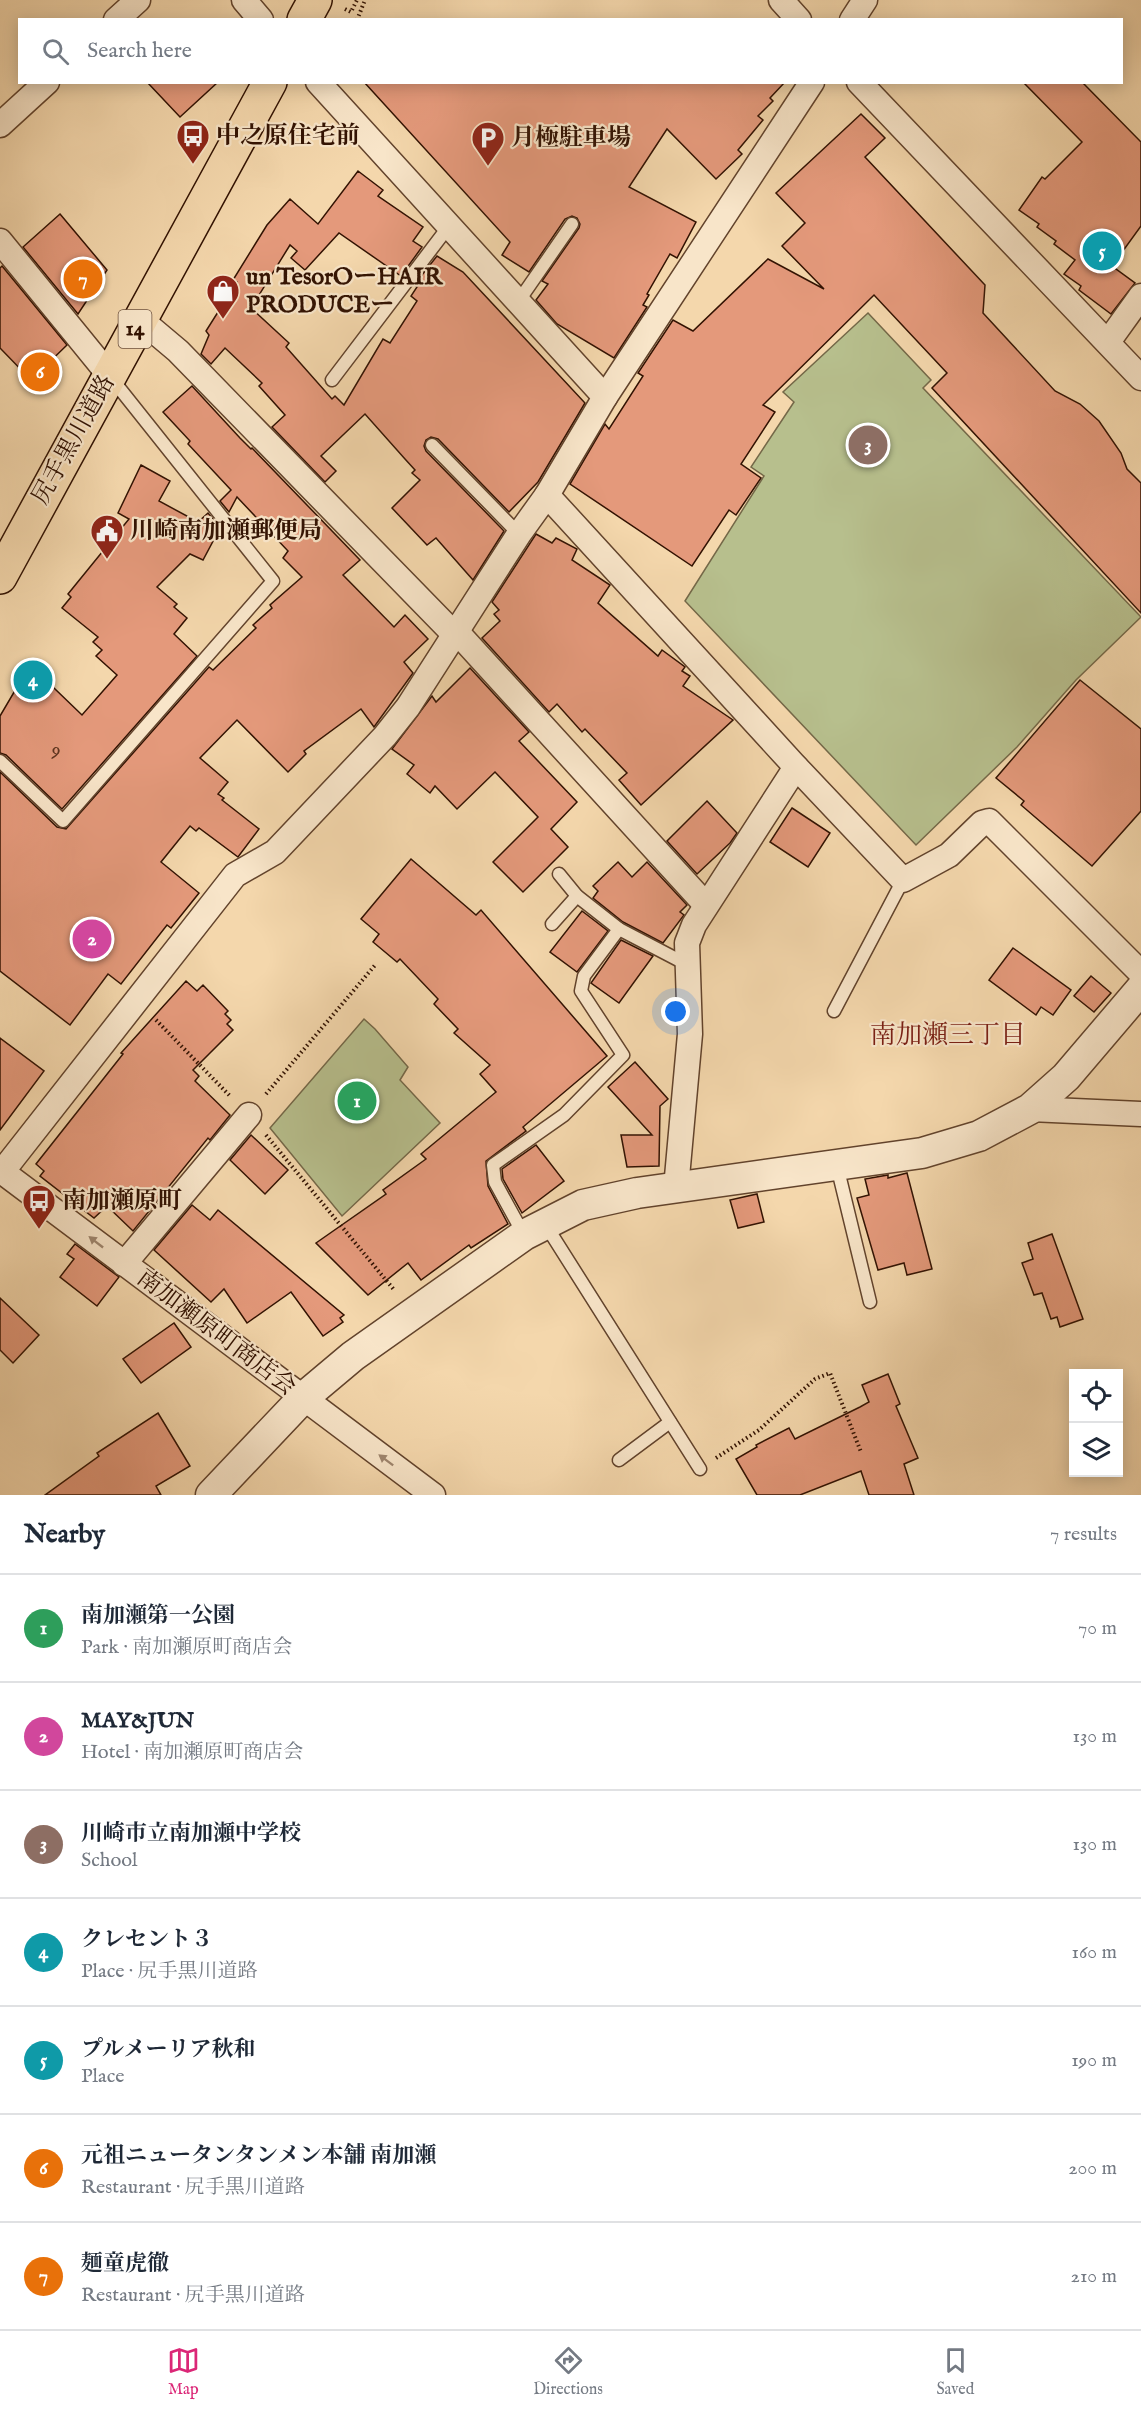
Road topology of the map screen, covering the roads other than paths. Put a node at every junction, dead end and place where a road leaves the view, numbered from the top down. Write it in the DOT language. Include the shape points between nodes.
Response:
graph roads {
  1 [pos="138,0"];
  2 [pos="244,0"];
  3 [pos="315,0"];
  4 [pos="781,0"];
  5 [pos="865,0"];
  6 [pos="118,18"];
  7 [pos="259,18"];
  8 [pos="305,18"];
  9 [pos="797,18"];
  10 [pos="853,18"];
  11 [pos="45,84"];
  12 [pos="269,84"];
  13 [pos="320,84"];
  14 [pos="811,84"];
  15 [pos="861,84"];
  16 [pos="0,125"];
  17 [pos="572,224"];
  18 [pos="449,226"];
  19 [pos="0,241"];
  20 [pos="1141,296"];
  21 [pos="518,302"];
  22 [pos="140,319"];
  23 [pos="1108,342"];
  24 [pos="110,376"];
  25 [pos="1141,378"];
  26 [pos="332,380"];
  27 [pos="604,397"];
  28 [pos="432,446"];
  29 [pos="547,495"];
  30 [pos="519,534"];
  31 [pos="2,566"];
  32 [pos="455,633"];
  33 [pos="0,761"];
  34 [pos="795,767"];
  35 [pos="560,874"];
  36 [pos="903,880"];
  37 [pos="577,896"];
  38 [pos="706,905"];
  39 [pos="552,924"];
  40 [pos="619,928"];
  41 [pos="688,965"];
  42 [pos="1141,973"];
  43 [pos="1141,988"];
  44 [pos="834,1011"];
  45 [pos="1029,1109"];
  46 [pos="1141,1114"];
  47 [pos="249,1115"];
  48 [pos="837,1165"];
  49 [pos="1,1171"];
  50 [pos="676,1188"];
  51 [pos="534,1229"];
  52 [pos="124,1264"];
  53 [pos="870,1302"];
  54 [pos="303,1398"];
  55 [pos="670,1422"];
  56 [pos="619,1460"];
  57 [pos="700,1469"];
  58 [pos="211,1495"];
  59 [pos="433,1495"];
  1 -- 6 [label="street"];
  2 -- 7 [label="street"];
  3 -- 8 [label="main road"];
  4 -- 9 [label="street"];
  5 -- 10 [label="street"];
  11 -- 16 [label="street"];
  12 -- 22 [label="main road, 尻手黒川道路 / 14"];
  13 -- 18 [label="street"];
  14 -- 27 [label="street"];
  15 -- 23 [label="street"];
  17 -- 21 [label="lane"];
  18 -- 21 [label="street"];
  18 -- 26 [label="lane"];
  19 -- 24 [label="street"];
  20 -- 23 [label="street"];
  21 -- 27 [label="street"];
  22 -- 24 [label="main road, 尻手黒川道路 / 14"];
  22 -- 32 [label="street" via="178,351"];
  23 -- 25 [label="street"];
  24 -- 31 [label="main road, 尻手黒川道路 / 14"];
  24 -- 33 [label="lane" via="273,581 63,821"];
  27 -- 29 [label="street"];
  28 -- 30 [label="lane"];
  29 -- 30 [label="street"];
  29 -- 34 [label="street"];
  30 -- 32 [label="street"];
  32 -- 38 [label="street"];
  32 -- 49 [label="street" via="385,736 275,852 235,875"];
  34 -- 36 [label="street"];
  34 -- 38 [label="street"];
  35 -- 37 [label="lane"];
  36 -- 42 [label="street" via="949,855 982,823 989,821"];
  36 -- 44 [label="lane"];
  37 -- 39 [label="lane"];
  37 -- 40 [label="lane"];
  38 -- 41 [label="street" via="687,943"];
  40 -- 41 [label="lane"];
  40 -- 51 [label="lane" via="584,976 581,991 623,1055 564,1114 493,1165 495,1182"];
  41 -- 50 [label="street" via="690,1034"];
  43 -- 45 [label="street" via="1066,1077"];
  45 -- 46 [label="street"];
  45 -- 48 [label="street" via="979,1136 922,1153"];
  47 -- 52 [label="street"];
  48 -- 50 [label="street"];
  48 -- 53 [label="lane"];
  52 -- 49 [label="street, 南加瀬原町商店会, one-way"];
  50 -- 51 [label="street" via="637,1192 583,1205"];
  51 -- 54 [label="street" via="353,1356"];
  51 -- 55 [label="lane"];
  52 -- 54 [label="street, 南加瀬原町商店会"];
  54 -- 58 [label="street"];
  59 -- 54 [label="street, 南加瀬原町商店会, one-way"];
  55 -- 56 [label="lane"];
  55 -- 57 [label="lane"];
}
